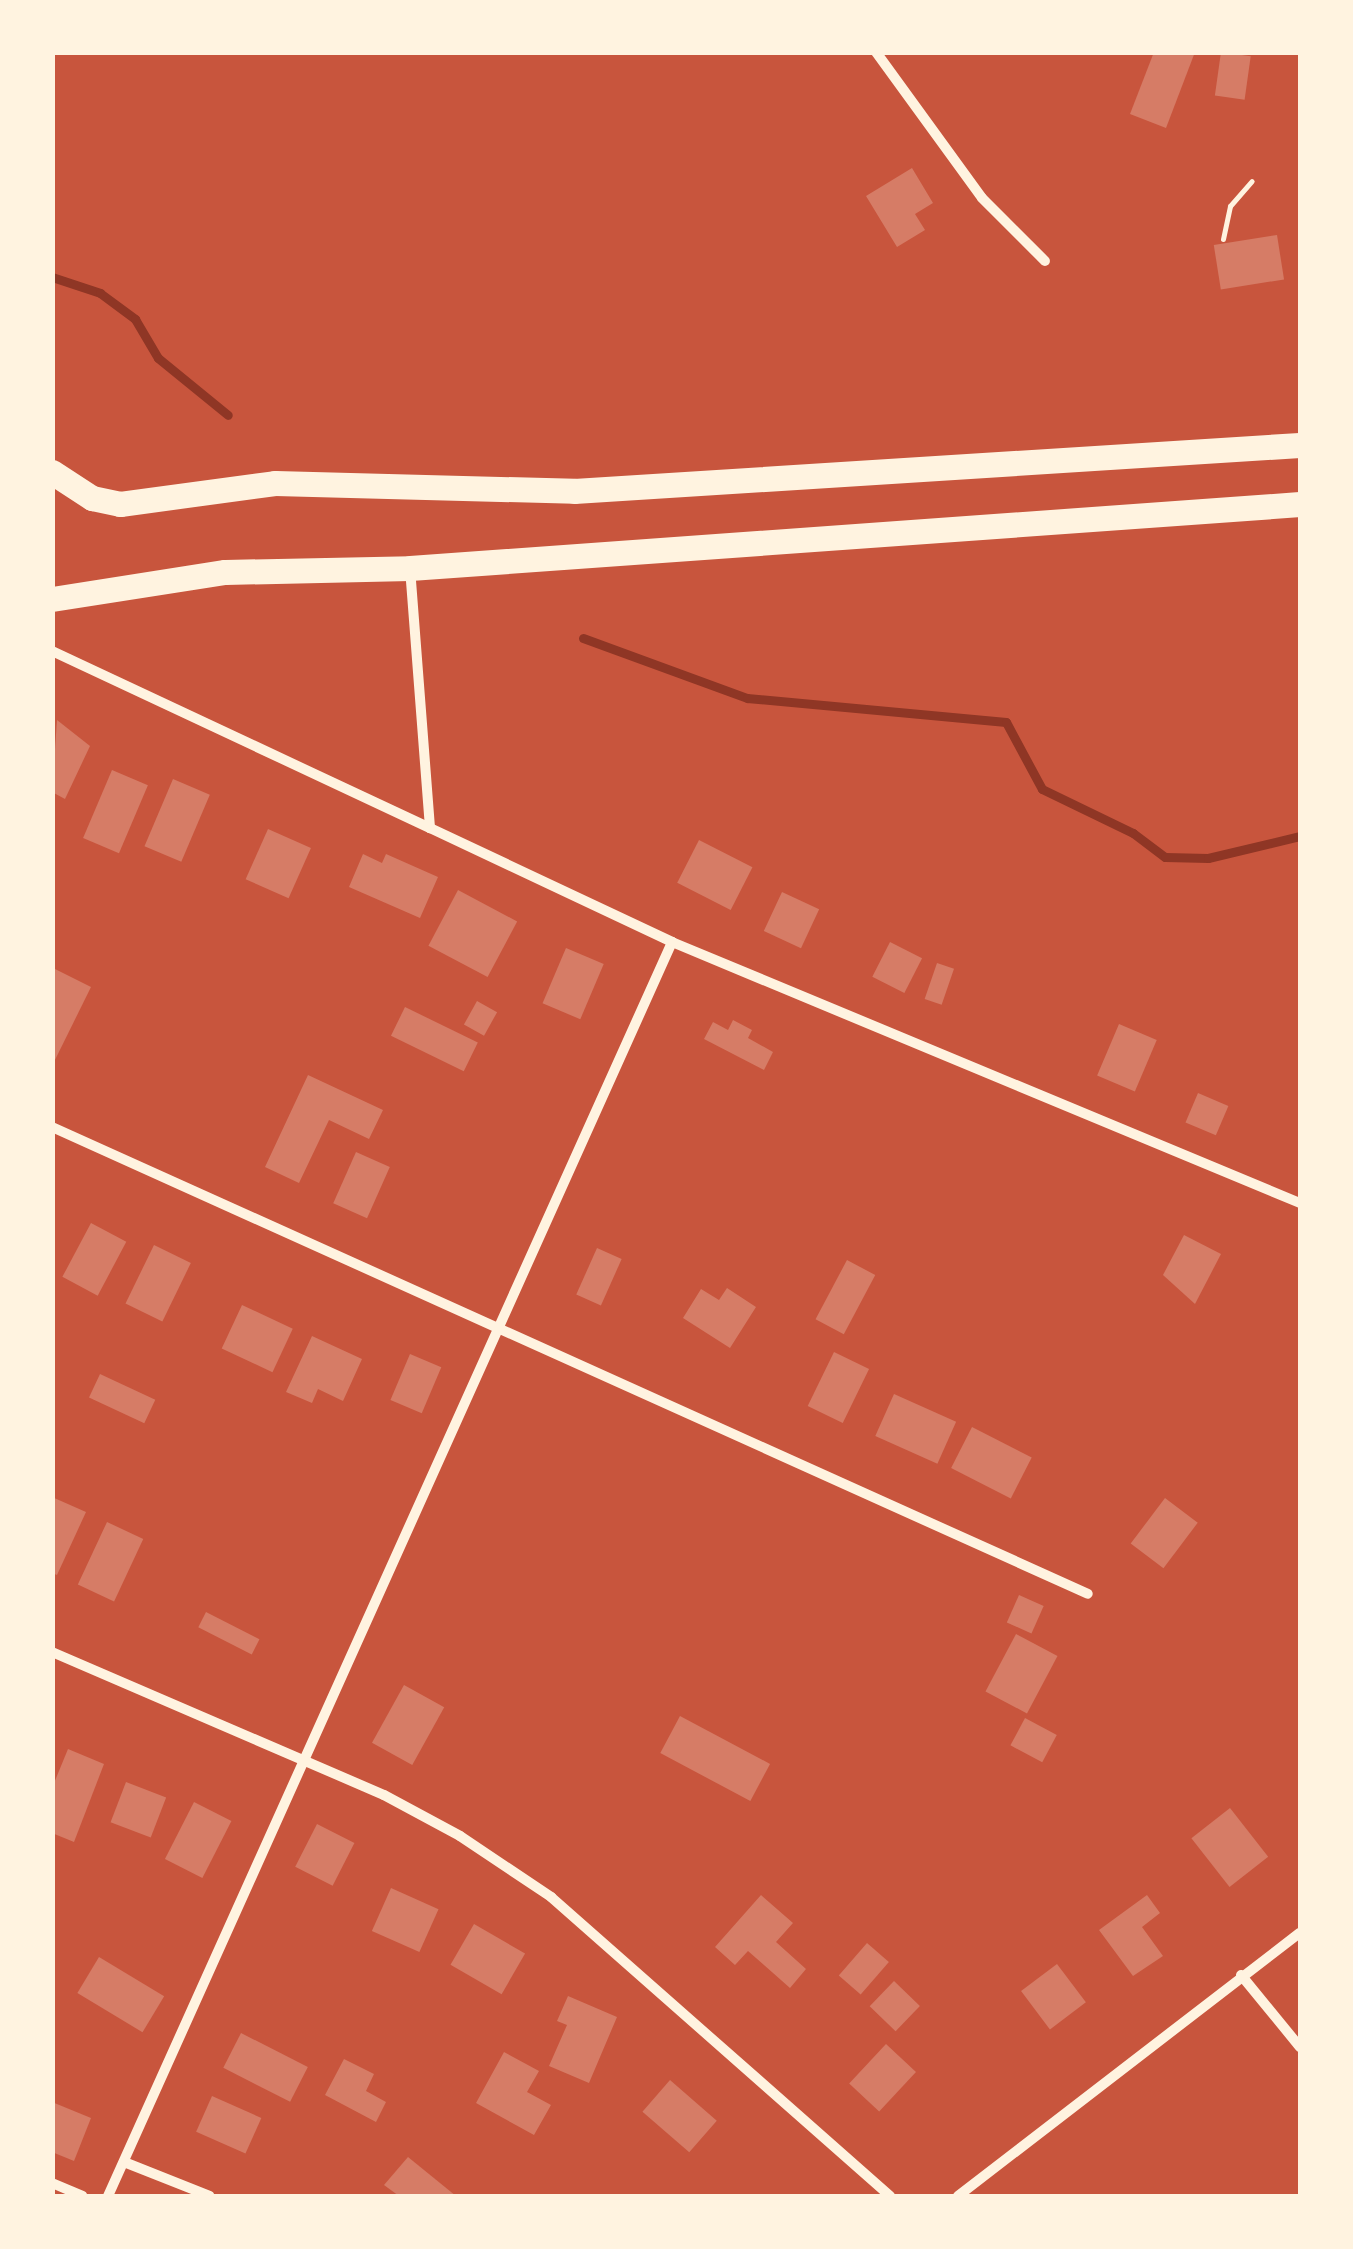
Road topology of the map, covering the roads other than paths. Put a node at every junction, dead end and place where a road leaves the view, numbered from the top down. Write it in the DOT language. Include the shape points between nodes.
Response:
graph roads {
  1 [pos="876,52"];
  2 [pos="1045,261"];
  3 [pos="1300,446"];
  4 [pos="52,472"];
  5 [pos="1300,504"];
  6 [pos="410,568"];
  7 [pos="52,600"];
  8 [pos="52,651"];
  9 [pos="430,828"];
  10 [pos="672,942"];
  11 [pos="52,1127"];
  12 [pos="1300,1204"];
  13 [pos="496,1332"];
  14 [pos="1088,1594"];
  15 [pos="52,1652"];
  16 [pos="302,1759"];
  17 [pos="1300,1933"];
  18 [pos="1241,1975"];
  19 [pos="1300,2047"];
  20 [pos="124,2162"];
  21 [pos="52,2184"];
  22 [pos="82,2196"];
  23 [pos="108,2196"];
  24 [pos="210,2196"];
  25 [pos="890,2196"];
  26 [pos="958,2196"];
  1 -- 2 [label="street" via="982,198"];
  3 -- 4 [label="main road" via="574,491 275,483 120,504 92,498"];
  5 -- 6 [label="main road"];
  6 -- 7 [label="main road" via="225,572"];
  6 -- 9 [label="street"];
  8 -- 9 [label="street"];
  9 -- 10 [label="street"];
  10 -- 12 [label="street"];
  10 -- 13 [label="street"];
  11 -- 13 [label="street"];
  13 -- 14 [label="street"];
  13 -- 16 [label="street"];
  15 -- 16 [label="street"];
  16 -- 20 [label="street"];
  16 -- 25 [label="street" via="460,1836 551,1897"];
  17 -- 18 [label="street"];
  18 -- 19 [label="street"];
  18 -- 26 [label="street"];
  20 -- 23 [label="street"];
  20 -- 24 [label="street"];
  21 -- 22 [label="street"];
}
